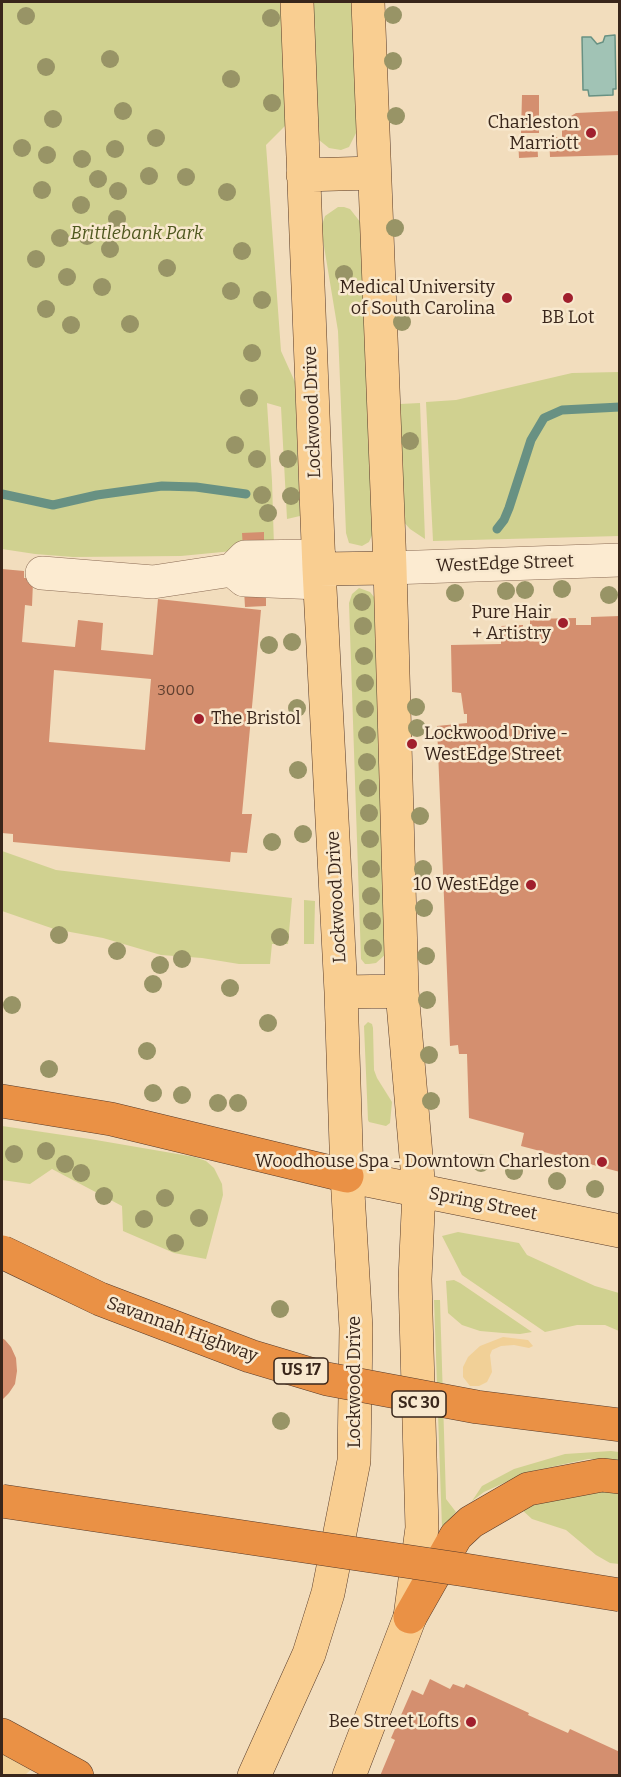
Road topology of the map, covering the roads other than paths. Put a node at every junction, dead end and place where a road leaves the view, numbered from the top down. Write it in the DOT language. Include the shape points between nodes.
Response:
graph roads {
  1 [pos="297,2"];
  2 [pos="368,2"];
  3 [pos="374,173"];
  4 [pos="303,175"];
  5 [pos="620,560"];
  6 [pos="390,568"];
  7 [pos="319,569"];
  8 [pos="42,573"];
  9 [pos="402,991"];
  10 [pos="341,992"];
  11 [pos="2,1101"];
  12 [pos="347,1176"];
  13 [pos="419,1191"];
  14 [pos="620,1231"];
  15 [pos="2,1252"];
  16 [pos="620,1425"];
  17 [pos="620,1477"];
  18 [pos="2,1501"];
  19 [pos="620,1595"];
  20 [pos="410,1617"];
  21 [pos="2,1735"];
  22 [pos="77,1776"];
  23 [pos="254,1776"];
  24 [pos="349,1776"];
  1 -- 4 [label="main road, Lockwood Drive"];
  2 -- 3 [label="main road"];
  3 -- 4 [label="main road"];
  3 -- 6 [label="main road"];
  4 -- 7 [label="main road, Lockwood Drive"];
  5 -- 6 [label="street, WestEdge Street"];
  6 -- 7 [label="main road"];
  6 -- 9 [label="main road"];
  7 -- 8 [label="street" via="245,557 232,570 153,582"];
  7 -- 10 [label="main road, Lockwood Drive"];
  9 -- 10 [label="main road"];
  9 -- 13 [label="main road"];
  10 -- 12 [label="main road, Lockwood Drive"];
  11 -- 12 [label="highway" via="111,1119"];
  12 -- 13 [label="main road, Spring Street"];
  12 -- 23 [label="main road, Lockwood Drive" via="356,1328 354,1461 328,1593 309,1654"];
  13 -- 14 [label="main road, Spring Street"];
  13 -- 20 [label="main road, SC 30" via="415,1280 422,1527"];
  15 -- 16 [label="highway, Savannah Highway / US 17, bridge" via="100,1299 250,1356 327,1379 477,1407"];
  17 -- 20 [label="highway" via="602,1475 528,1489 471,1522 456,1536"];
  18 -- 19 [label="highway, bridge"];
  20 -- 24 [label="main road, SC 30"];
  21 -- 22 [label="highway"];
}
